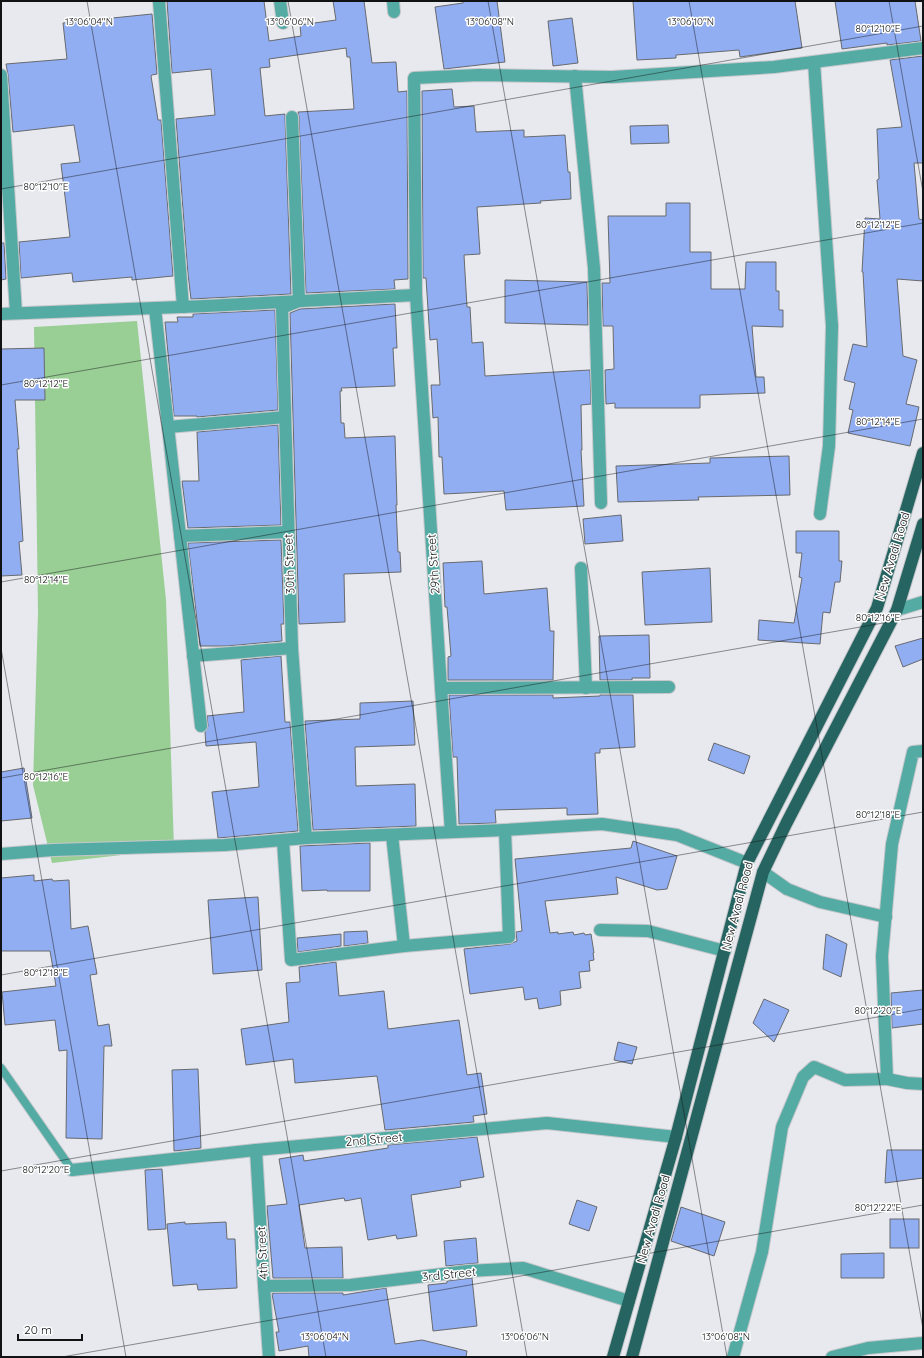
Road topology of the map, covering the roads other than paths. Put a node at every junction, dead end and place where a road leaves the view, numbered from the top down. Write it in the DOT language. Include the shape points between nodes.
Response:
graph roads {
  1 [pos="159,1"];
  2 [pos="280,1"];
  3 [pos="283,23"];
  4 [pos="923,48"];
  5 [pos="814,62"];
  6 [pos="1,75"];
  7 [pos="575,76"];
  8 [pos="292,117"];
  9 [pos="416,296"];
  10 [pos="299,300"];
  11 [pos="183,307"];
  12 [pos="155,308"];
  13 [pos="16,313"];
  14 [pos="1,314"];
  15 [pos="285,416"];
  16 [pos="168,427"];
  17 [pos="923,453"];
  18 [pos="600,503"];
  19 [pos="820,514"];
  20 [pos="923,524"];
  21 [pos="288,532"];
  22 [pos="180,536"];
  23 [pos="581,568"];
  24 [pos="923,602"];
  25 [pos="897,610"];
  26 [pos="292,648"];
  27 [pos="194,656"];
  28 [pos="669,687"];
  29 [pos="440,688"];
  30 [pos="586,688"];
  31 [pos="202,726"];
  32 [pos="923,751"];
  33 [pos="505,830"];
  34 [pos="451,832"];
  35 [pos="392,835"];
  36 [pos="306,838"];
  37 [pos="283,841"];
  38 [pos="1,854"];
  39 [pos="747,863"];
  40 [pos="763,872"];
  41 [pos="886,917"];
  42 [pos="600,930"];
  43 [pos="404,946"];
  44 [pos="725,951"];
  45 [pos="1,1068"];
  46 [pos="887,1079"];
  47 [pos="923,1084"];
  48 [pos="676,1137"];
  49 [pos="256,1150"];
  50 [pos="72,1170"];
  51 [pos="264,1286"];
  52 [pos="629,1301"];
  53 [pos="923,1343"];
  54 [pos="269,1357"];
  55 [pos="613,1357"];
  56 [pos="632,1357"];
  57 [pos="733,1357"];
  58 [pos="832,1357"];
  1 -- 11 [label="street"];
  2 -- 3 [label="street"];
  4 -- 5 [label="street"];
  5 -- 7 [label="street" via="774,67 620,76"];
  5 -- 19 [label="street" via="832,326 829,446"];
  6 -- 13 [label="street"];
  7 -- 9 [label="street, 29th Street" via="479,75 414,78"];
  7 -- 18 [label="street" via="594,268"];
  8 -- 10 [label="street"];
  9 -- 10 [label="street"];
  9 -- 29 [label="street, 29th Street"];
  10 -- 11 [label="street"];
  10 -- 15 [label="street, 30th Street" via="282,308"];
  11 -- 12 [label="street"];
  12 -- 13 [label="street"];
  12 -- 16 [label="street"];
  13 -- 14 [label="street"];
  15 -- 16 [label="street"];
  15 -- 21 [label="street, 30th Street"];
  16 -- 22 [label="street"];
  17 -- 39 [label="main road, New Avadi Road" via="877,608"];
  20 -- 25 [label="main road, New Avadi Road"];
  21 -- 22 [label="street"];
  21 -- 26 [label="street, 30th Street"];
  22 -- 27 [label="street"];
  23 -- 30 [label="street"];
  24 -- 25 [label="street"];
  25 -- 40 [label="main road, New Avadi Road"];
  26 -- 27 [label="street"];
  26 -- 36 [label="street, 30th Street"];
  27 -- 31 [label="street"];
  28 -- 30 [label="street"];
  29 -- 30 [label="street"];
  29 -- 34 [label="street, 29th Street"];
  32 -- 41 [label="street" via="913,752 892,844"];
  33 -- 34 [label="street"];
  33 -- 39 [label="street" via="602,824 677,835"];
  33 -- 43 [label="street" via="509,937"];
  34 -- 35 [label="street"];
  35 -- 36 [label="street"];
  35 -- 43 [label="street"];
  36 -- 37 [label="street"];
  37 -- 38 [label="street"];
  37 -- 43 [label="street" via="291,960"];
  39 -- 44 [label="main road, New Avadi Road"];
  40 -- 41 [label="street" via="787,889 820,902"];
  40 -- 56 [label="main road, New Avadi Road"];
  41 -- 46 [label="street" via="882,956"];
  42 -- 44 [label="street" via="648,931"];
  44 -- 48 [label="main road, New Avadi Road"];
  45 -- 50 [label="lane"];
  46 -- 47 [label="street"];
  46 -- 57 [label="street" via="845,1080 814,1067 803,1077 782,1128 762,1252"];
  48 -- 49 [label="street, 2nd Street" via="547,1123"];
  48 -- 52 [label="main road, New Avadi Road"];
  49 -- 50 [label="street, 2nd Street"];
  49 -- 51 [label="street, 4th Street"];
  51 -- 52 [label="street, 3rd Street" via="351,1285 468,1271 523,1268"];
  51 -- 54 [label="street, 4th Street"];
  52 -- 55 [label="main road, New Avadi Road"];
  53 -- 58 [label="street" via="868,1348"];
}
